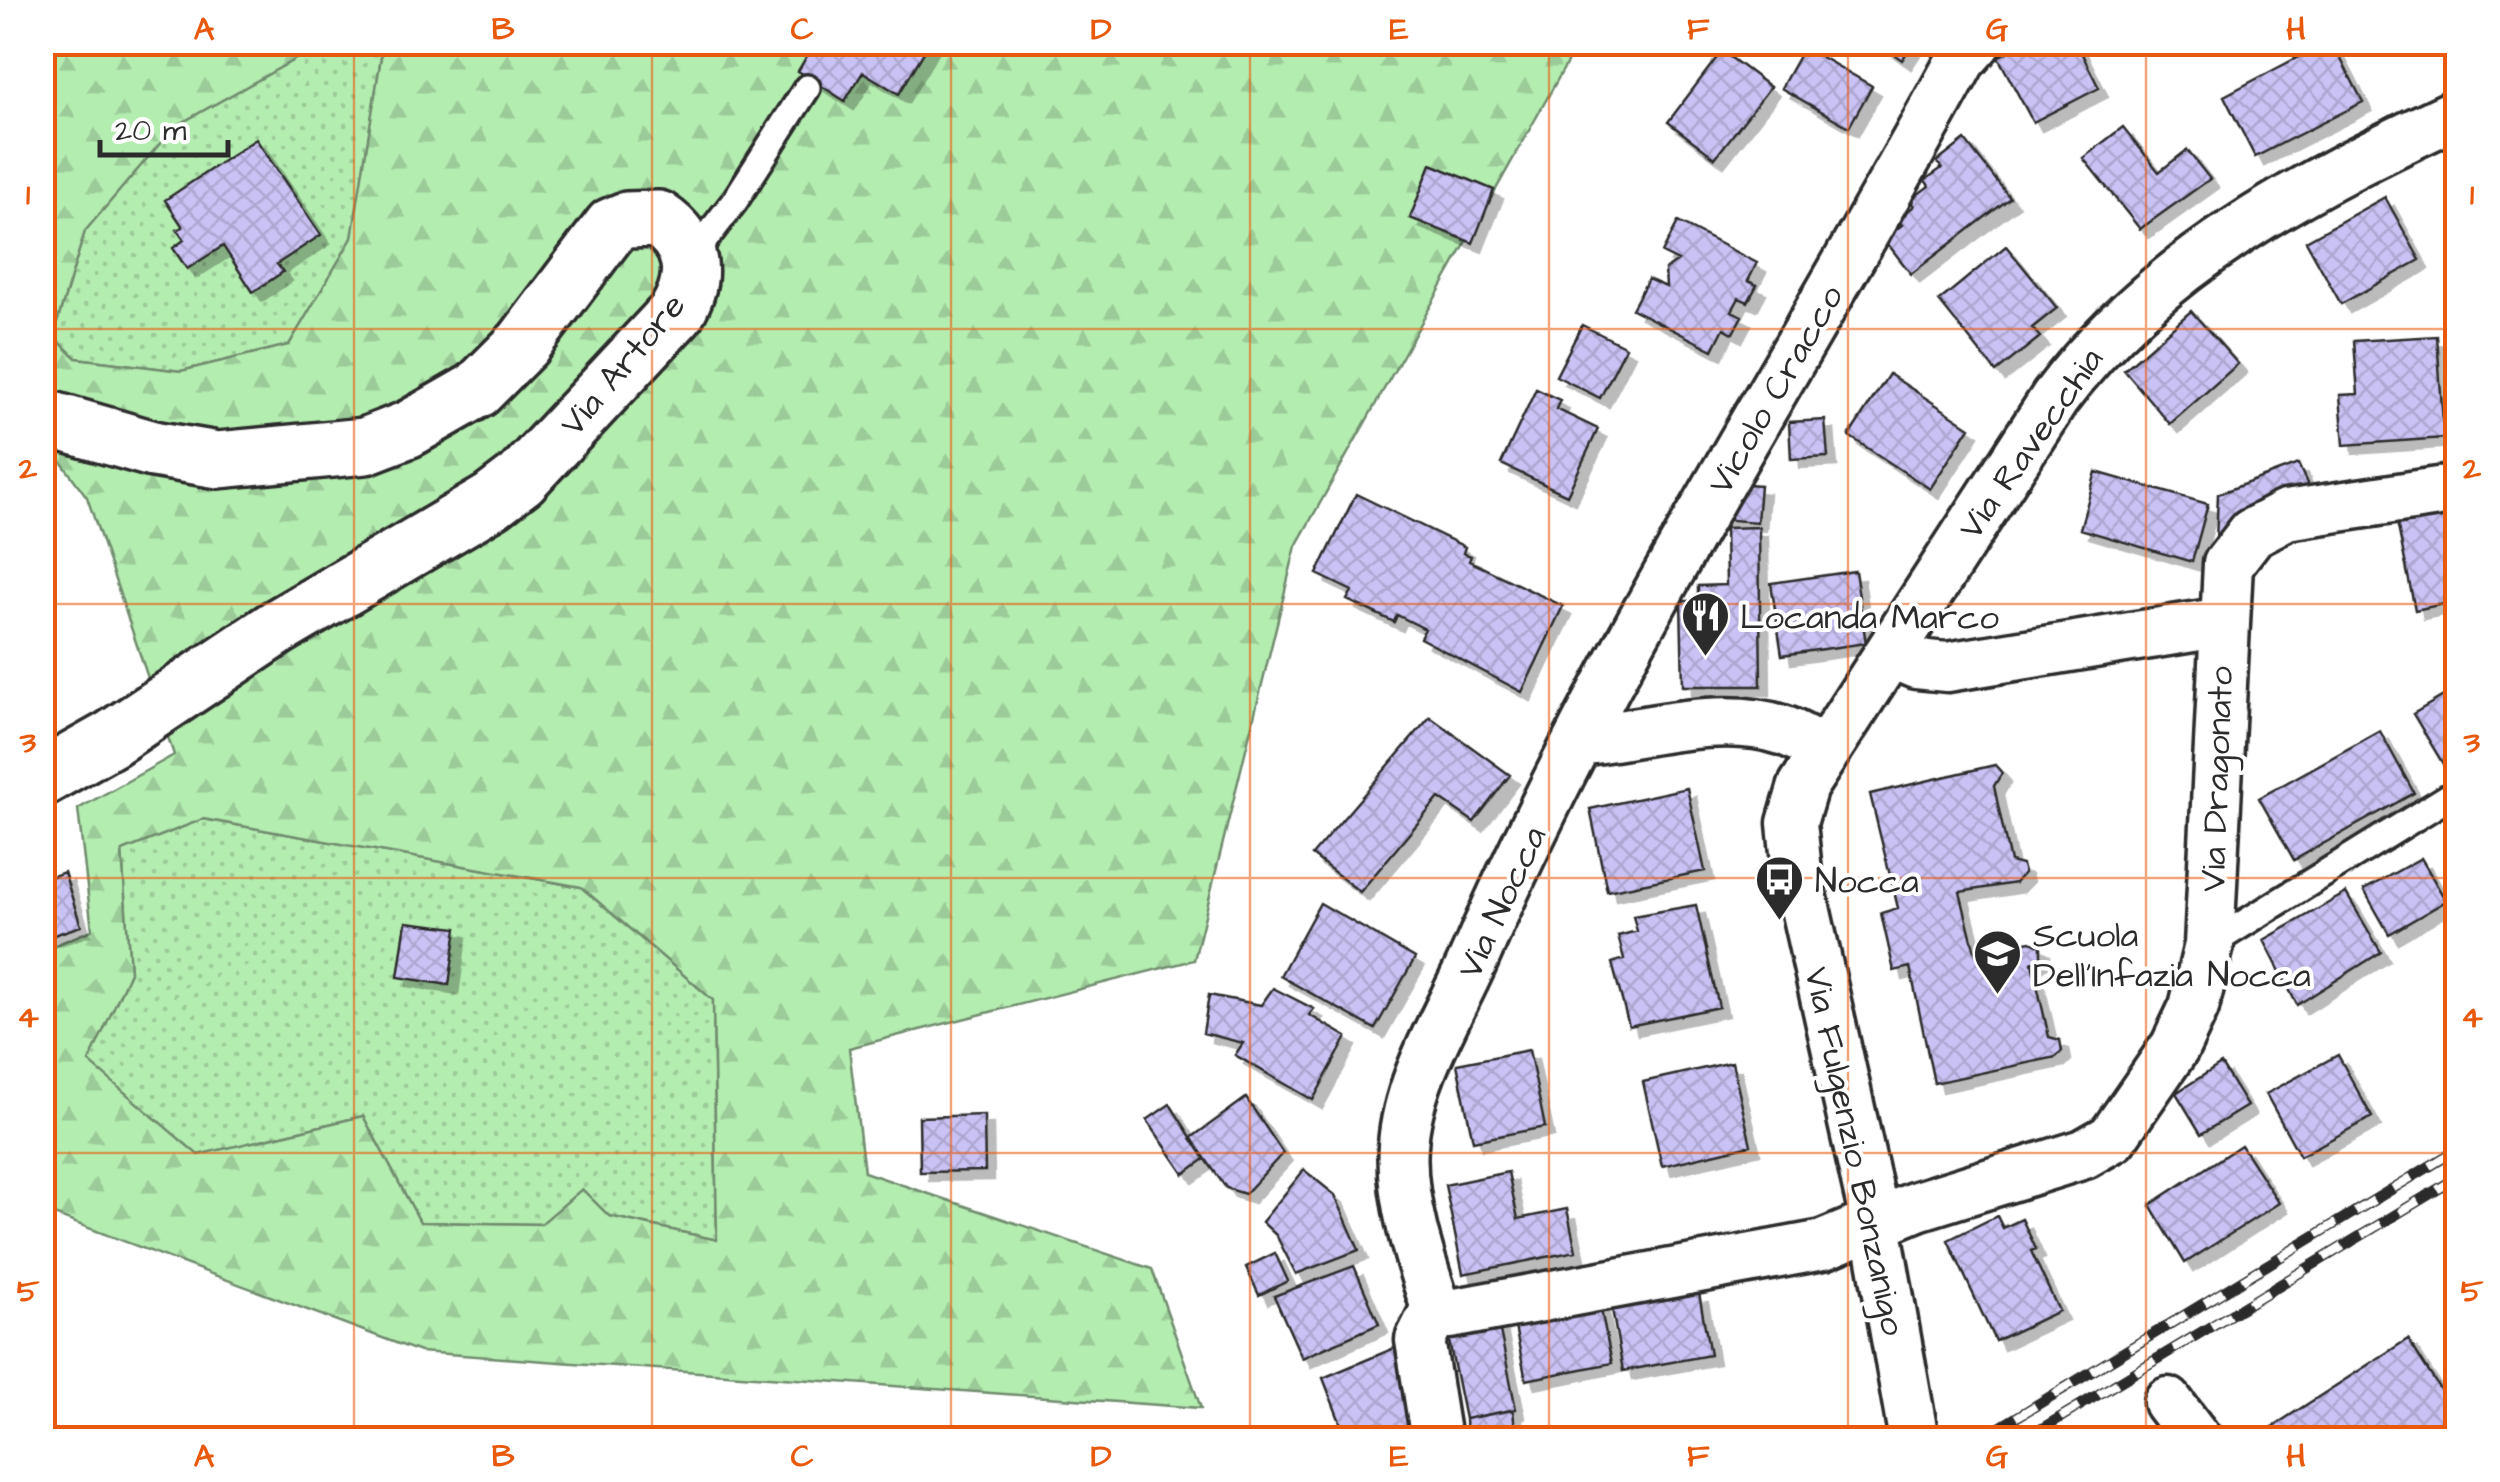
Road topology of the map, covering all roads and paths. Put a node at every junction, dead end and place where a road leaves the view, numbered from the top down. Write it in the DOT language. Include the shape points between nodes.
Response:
graph roads {
  1 [pos="1977,42"];
  2 [pos="807,88"];
  3 [pos="2458,113"];
  4 [pos="690,258"];
  5 [pos="42,417"];
  6 [pos="2458,490"];
  7 [pos="2223,622"];
  8 [pos="1890,653"];
  9 [pos="1580,741"];
  10 [pos="1824,750"];
  11 [pos="42,778"];
  12 [pos="2458,791"];
  13 [pos="2209,945"];
  14 [pos="1876,1225"];
  15 [pos="1436,1308"];
  16 [pos="2168,1402"];
  17 [pos="1436,1440"];
  18 [pos="1914,1440"];
  19 [pos="2197,1440"];
  1 -- 9 [label="street, Vicolo Cracco" via="1682,551"];
  2 -- 4 [label="lane"];
  3 -- 8 [label="street, Via Ravecchia" via="2334,170 2146,296 2094,346 2055,398"];
  4 -- 5 [label="street, Via Artore" via="684,242 658,220 612,226 523,344 476,390 365,446 218,460"];
  4 -- 11 [label="street, Via Artore" via="686,296 676,312 521,479"];
  6 -- 7 [label="street, Via Dragonato" via="2286,514 2252,533 2228,564"];
  7 -- 8 [label="street, Via Dragonato" via="1948,667"];
  7 -- 13 [label="street, Via Dragonato"];
  8 -- 10 [label="street, Via Ravecchia"];
  9 -- 10 [label="street" via="1762,725"];
  9 -- 15 [label="street, Via Nocca" via="1516,860 1418,1081 1403,1146 1408,1196"];
  10 -- 14 [label="street, Via Fulgenzio Bonzanigo" via="1792,823 1797,872"];
  12 -- 13 [label="lane"];
  13 -- 14 [label="street, Via Dragonato" via="2194,1008 2176,1046 2112,1138 2084,1154"];
  14 -- 15 [label="street" via="1823,1245 1450,1314"];
  14 -- 18 [label="street, Via Fulgenzio Bonzanigo"];
  15 -- 17 [label="street" via="1420,1340"];
  16 -- 19 [label="street"];
}
